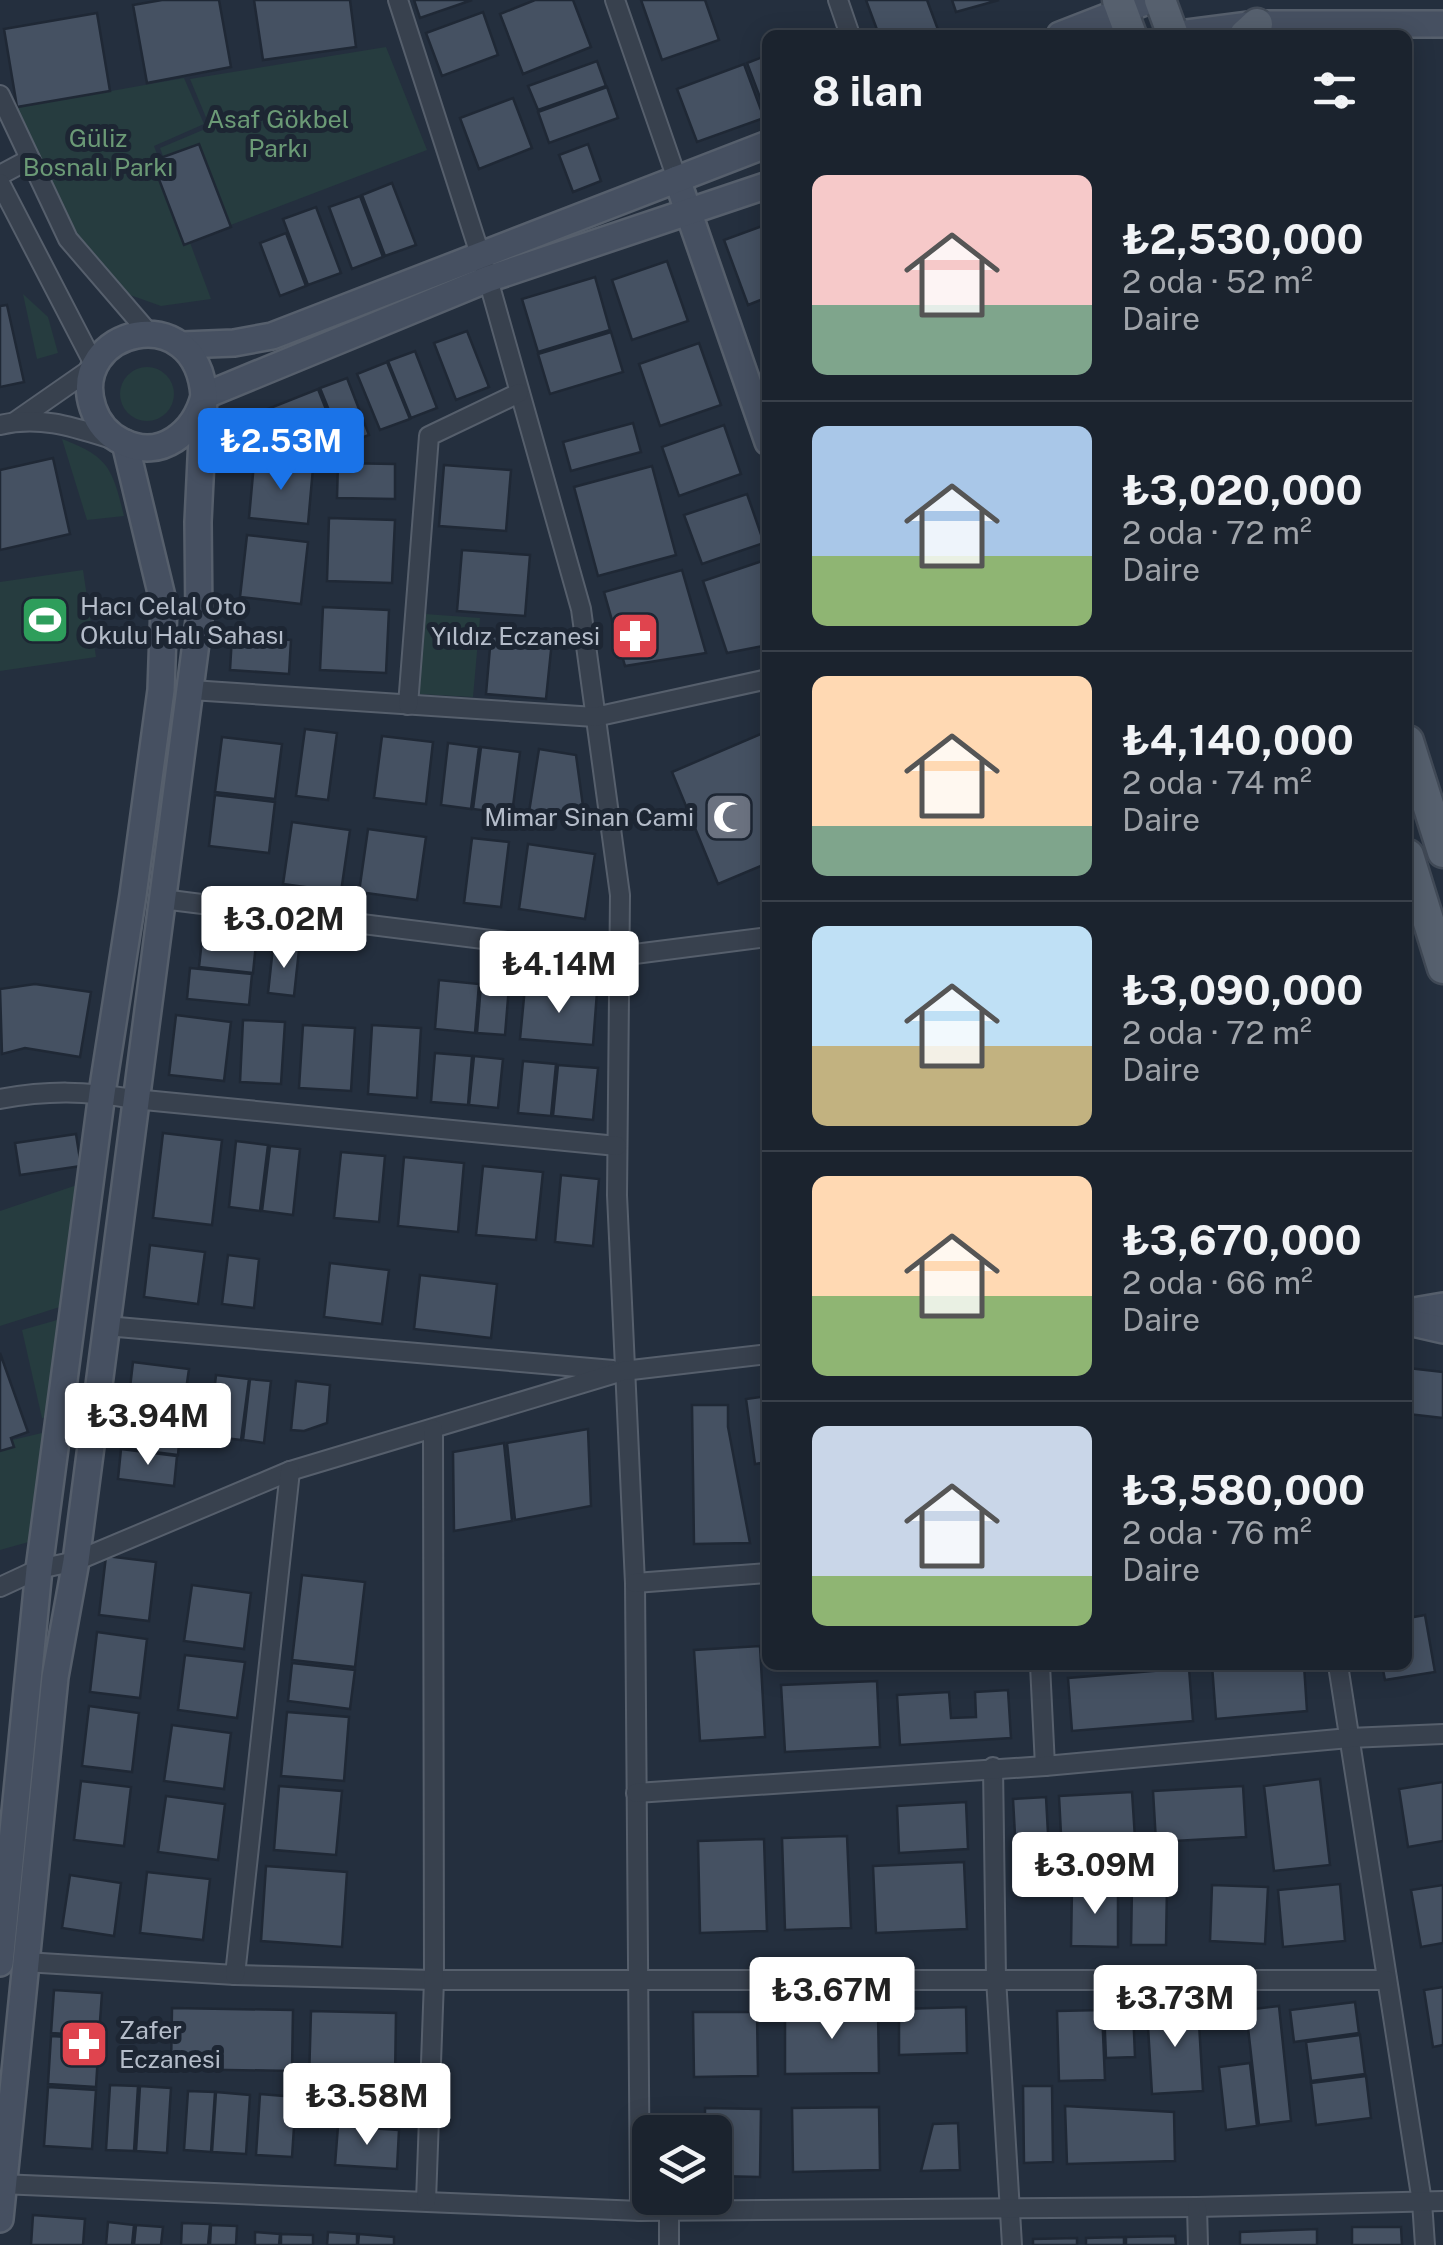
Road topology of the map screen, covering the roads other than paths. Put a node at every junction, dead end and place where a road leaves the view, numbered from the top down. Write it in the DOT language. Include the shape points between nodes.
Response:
graph roads {
  1 [pos="398,0"];
  2 [pos="615,0"];
  3 [pos="838,0"];
  4 [pos="1160,0"];
  5 [pos="1130,12"];
  6 [pos="1441,20"];
  7 [pos="848,30"];
  8 [pos="1075,30"];
  9 [pos="1170,30"];
  10 [pos="1251,30"];
  11 [pos="0,95"];
  12 [pos="762,146"];
  13 [pos="30,159"];
  14 [pos="0,175"];
  15 [pos="677,178"];
  16 [pos="0,183"];
  17 [pos="762,186"];
  18 [pos="688,214"];
  19 [pos="480,253"];
  20 [pos="488,280"];
  21 [pos="148,332"];
  22 [pos="183,345"];
  23 [pos="95,366"];
  24 [pos="518,393"];
  25 [pos="204,396"];
  26 [pos="8,423"];
  27 [pos="762,425"];
  28 [pos="125,443"];
  29 [pos="762,680"];
  30 [pos="192,690"];
  31 [pos="408,705"];
  32 [pos="596,717"];
  33 [pos="1412,752"];
  34 [pos="1425,789"];
  35 [pos="1443,852"];
  36 [pos="1412,868"];
  37 [pos="162,899"];
  38 [pos="762,938"];
  39 [pos="619,956"];
  40 [pos="1443,968"];
  41 [pos="102,1094"];
  42 [pos="0,1099"];
  43 [pos="134,1100"];
  44 [pos="617,1146"];
  45 [pos="1443,1306"];
  46 [pos="1412,1311"];
  47 [pos="1412,1323"];
  48 [pos="106,1326"];
  49 [pos="1443,1330"];
  50 [pos="762,1355"];
  51 [pos="623,1371"];
  52 [pos="434,1429"];
  53 [pos="290,1471"];
  54 [pos="76,1561"];
  55 [pos="39,1569"];
  56 [pos="762,1573"];
  57 [pos="635,1583"];
  58 [pos="0,1587"];
  59 [pos="1040,1670"];
  60 [pos="1339,1670"];
  61 [pos="1443,1734"];
  62 [pos="1349,1738"];
  63 [pos="1045,1766"];
  64 [pos="993,1767"];
  65 [pos="636,1792"];
  66 [pos="4,1886"];
  67 [pos="13,1962"];
  68 [pos="236,1975"];
  69 [pos="996,1978"];
  70 [pos="434,1980"];
  71 [pos="639,1980"];
  72 [pos="1387,1980"];
  73 [pos="6,2112"];
  74 [pos="640,2115"];
  75 [pos="2,2183"];
  76 [pos="426,2201"];
  77 [pos="1443,2201"];
  78 [pos="1422,2202"];
  79 [pos="1011,2207"];
  80 [pos="1197,2207"];
  81 [pos="732,2210"];
  82 [pos="632,2211"];
  83 [pos="670,2215"];
  84 [pos="0,2219"];
  85 [pos="668,2245"];
  86 [pos="1012,2245"];
  87 [pos="1198,2245"];
  88 [pos="1425,2245"];
  1 -- 19 [label="street"];
  2 -- 15 [label="street"];
  3 -- 7 [label="street"];
  4 -- 9 [label="main road"];
  5 -- 8 [label="main road"];
  6 -- 10 [label="main road"];
  11 -- 13 [label="street"];
  12 -- 15 [label="main road"];
  13 -- 14 [label="street"];
  13 -- 21 [label="street" via="68,238"];
  15 -- 18 [label="main road"];
  15 -- 19 [label="main road"];
  16 -- 23 [label="street"];
  17 -- 18 [label="main road"];
  18 -- 20 [label="main road"];
  18 -- 27 [label="main road"];
  19 -- 20 [label="street"];
  19 -- 22 [label="main road" via="272,336"];
  20 -- 24 [label="street"];
  20 -- 25 [label="main road"];
  21 -- 22 [label="main road"];
  21 -- 23 [label="main road" via="116,342"];
  22 -- 25 [label="main road" via="195,359"];
  23 -- 26 [label="street"];
  23 -- 28 [label="main road" via="90,384 98,420"];
  24 -- 31 [label="street" via="429,436"];
  24 -- 32 [label="street" via="581,609"];
  25 -- 28 [label="main road" via="200,413 176,439 142,448"];
  25 -- 30 [label="main road" via="200,620"];
  26 -- 28 [label="street" via="52,421"];
  28 -- 41 [label="main road" via="164,605 158,708"];
  29 -- 32 [label="street"];
  30 -- 31 [label="street"];
  30 -- 37 [label="main road"];
  31 -- 32 [label="street"];
  32 -- 39 [label="street" via="620,895"];
  33 -- 34 [label="main road"];
  34 -- 35 [label="main road"];
  36 -- 40 [label="main road"];
  37 -- 39 [label="street"];
  37 -- 43 [label="main road"];
  38 -- 39 [label="street"];
  39 -- 44 [label="street"];
  41 -- 42 [label="street" via="45,1090"];
  41 -- 43 [label="street"];
  41 -- 55 [label="main road"];
  43 -- 44 [label="street"];
  43 -- 48 [label="main road"];
  44 -- 51 [label="street"];
  45 -- 46 [label="main road"];
  47 -- 49 [label="main road"];
  48 -- 51 [label="street"];
  48 -- 54 [label="main road"];
  50 -- 51 [label="street"];
  51 -- 52 [label="street"];
  51 -- 57 [label="street"];
  52 -- 53 [label="street"];
  52 -- 70 [label="street"];
  53 -- 54 [label="street"];
  53 -- 68 [label="street"];
  54 -- 55 [label="street"];
  54 -- 67 [label="main road"];
  55 -- 58 [label="street"];
  55 -- 66 [label="main road"];
  56 -- 57 [label="street"];
  57 -- 65 [label="street"];
  59 -- 63 [label="street"];
  60 -- 62 [label="street"];
  61 -- 62 [label="street"];
  62 -- 63 [label="street"];
  62 -- 72 [label="street"];
  63 -- 64 [label="street"];
  64 -- 65 [label="street"];
  64 -- 69 [label="street"];
  65 -- 71 [label="street"];
  66 -- 67 [label="main road"];
  67 -- 68 [label="street"];
  67 -- 73 [label="main road"];
  68 -- 70 [label="street"];
  69 -- 71 [label="street"];
  69 -- 72 [label="street"];
  69 -- 79 [label="street"];
  70 -- 71 [label="street"];
  70 -- 76 [label="street"];
  71 -- 74 [label="street"];
  72 -- 78 [label="street"];
  73 -- 75 [label="main road"];
  75 -- 76 [label="street"];
  75 -- 84 [label="main road"];
  76 -- 82 [label="street"];
  77 -- 78 [label="street"];
  78 -- 80 [label="street"];
  78 -- 88 [label="street"];
  79 -- 80 [label="street"];
  79 -- 81 [label="street"];
  79 -- 86 [label="street"];
  80 -- 87 [label="street"];
  83 -- 85 [label="street"];
}
